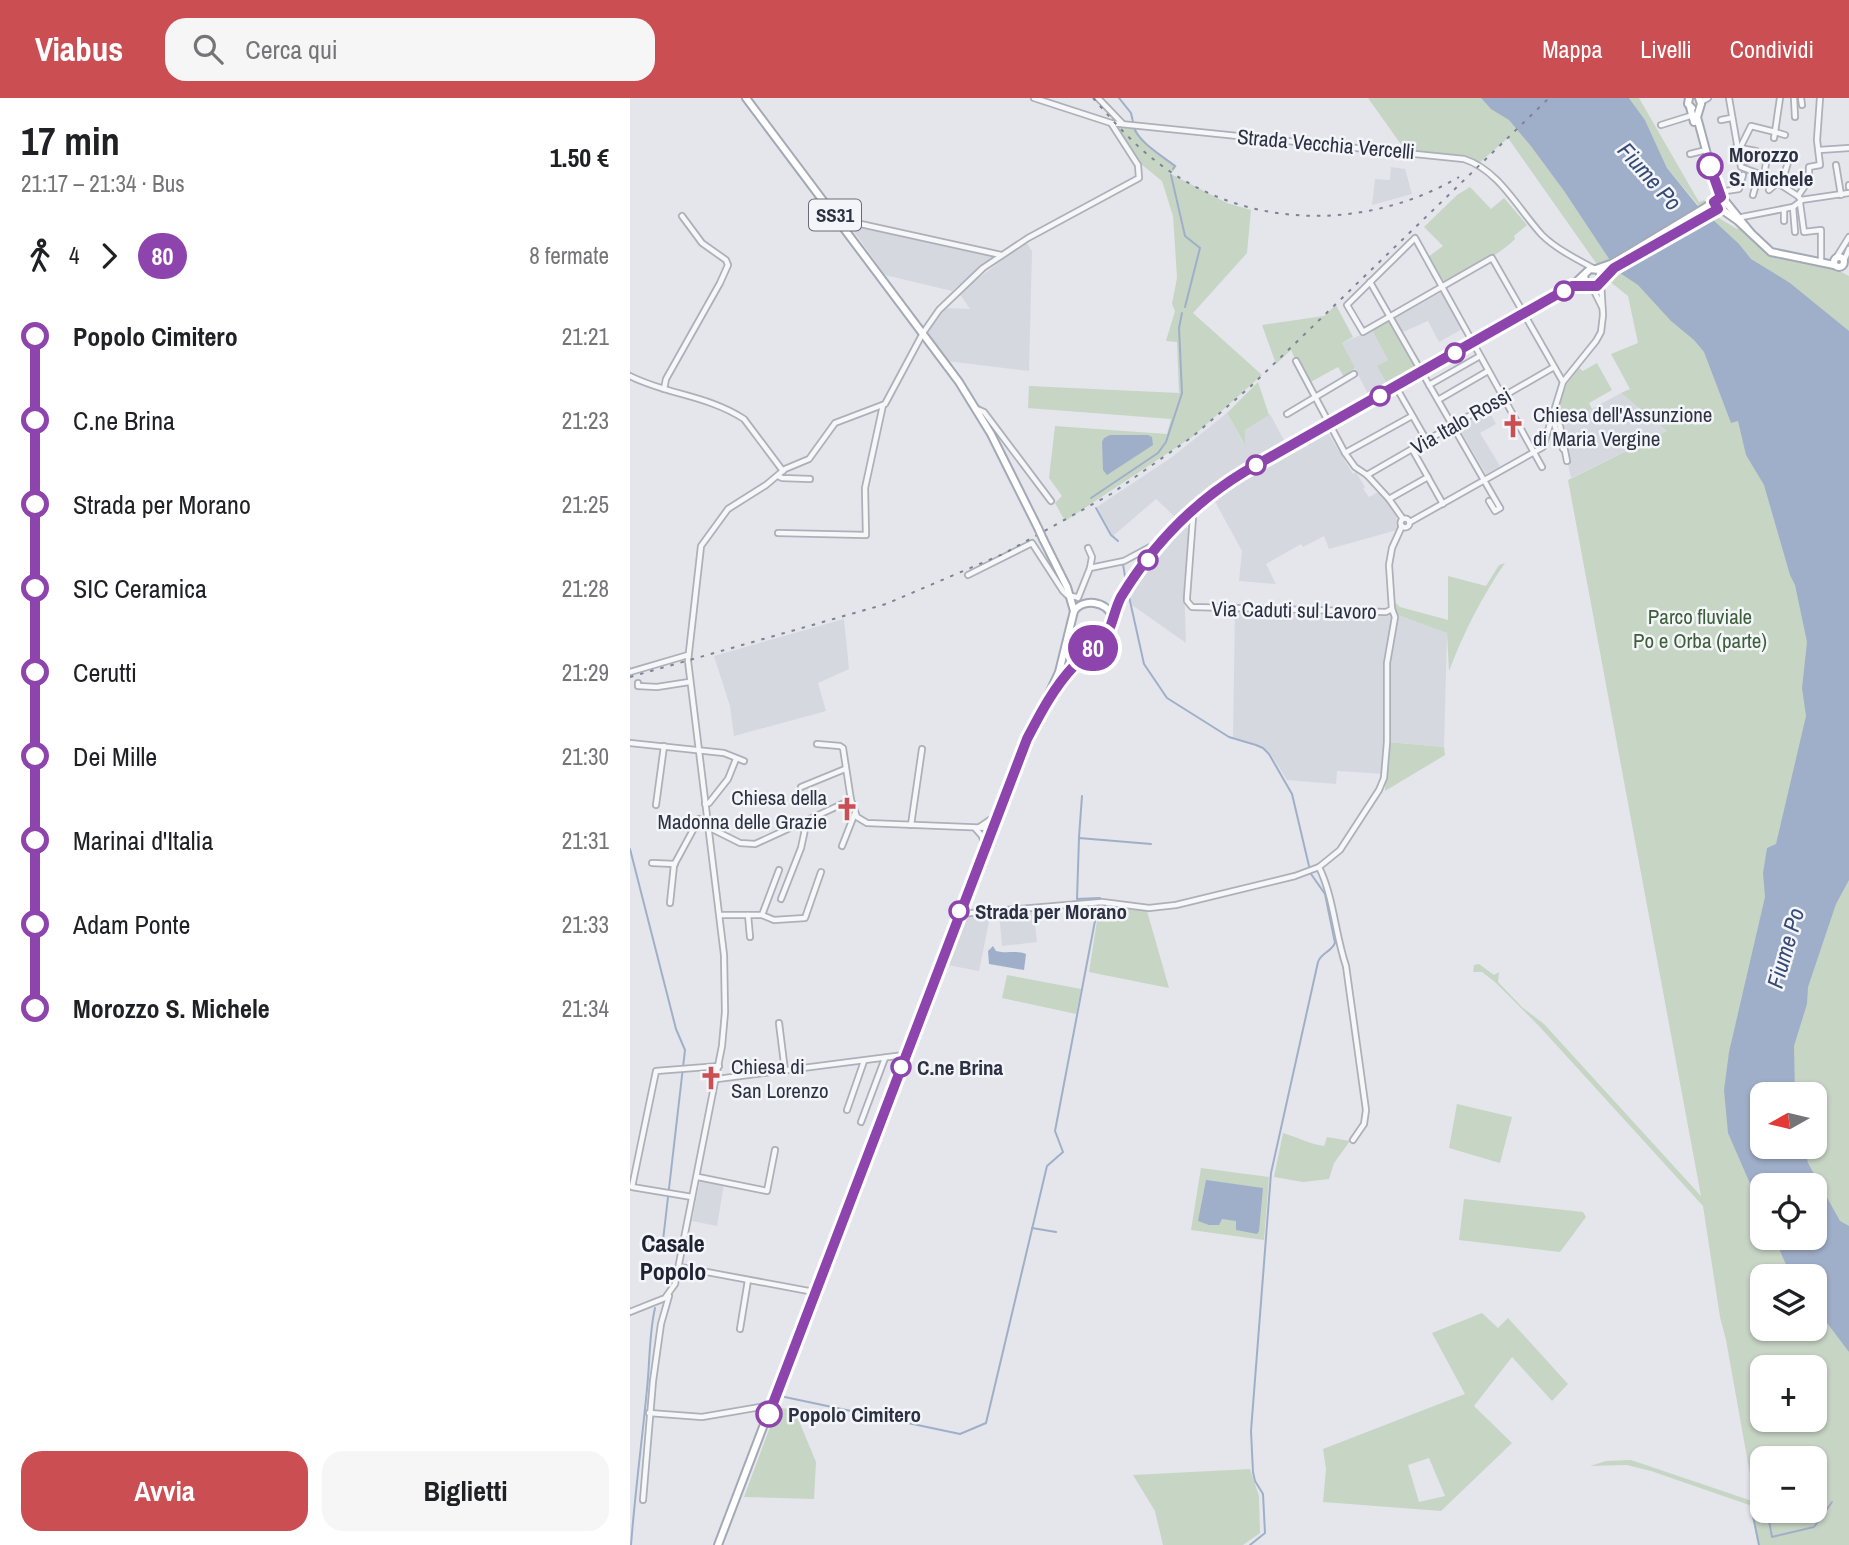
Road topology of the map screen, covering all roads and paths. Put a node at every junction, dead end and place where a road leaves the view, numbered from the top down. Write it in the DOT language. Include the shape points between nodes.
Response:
graph roads {
  1 [pos="746,98"];
  2 [pos="1034,98"];
  3 [pos="1098,98"];
  4 [pos="1689,98"];
  5 [pos="1728,98"];
  6 [pos="1780,98"];
  7 [pos="1794,98"];
  8 [pos="1801,98"];
  9 [pos="1821,98"];
  10 [pos="1702,101"];
  11 [pos="1802,105"];
  12 [pos="1690,107"];
  13 [pos="1693,115"];
  14 [pos="1795,117"];
  15 [pos="1731,118"];
  16 [pos="1721,120"];
  17 [pos="1111,123"];
  18 [pos="1123,124"];
  19 [pos="1661,125"];
  20 [pos="1774,135"];
  21 [pos="1785,135"];
  22 [pos="1738,147"];
  23 [pos="1849,148"];
  24 [pos="1819,150"];
  25 [pos="1702,151"];
  26 [pos="1756,151"];
  27 [pos="1690,154"];
  28 [pos="1790,156"];
  29 [pos="1738,160"];
  30 [pos="1747,161"];
  31 [pos="1766,163"];
  32 [pos="1836,165"];
  33 [pos="1744,172"];
  34 [pos="1762,175"];
  35 [pos="1779,184"];
  36 [pos="1769,190"];
  37 [pos="1849,193"];
  38 [pos="1753,195"];
  39 [pos="1841,195"];
  40 [pos="1800,200"];
  41 [pos="1717,203"];
  42 [pos="1793,207"];
  43 [pos="1784,209"];
  44 [pos="681,216"];
  45 [pos="1742,217"];
  46 [pos="838,219"];
  47 [pos="1784,221"];
  48 [pos="1795,232"];
  49 [pos="1849,237"];
  50 [pos="1849,249"];
  51 [pos="1002,256"];
  52 [pos="1840,260"];
  53 [pos="1581,261"];
  54 [pos="1822,262"];
  55 [pos="1597,268"];
  56 [pos="1585,274"];
  57 [pos="1603,279"];
  58 [pos="1370,282"];
  59 [pos="1572,286"];
  60 [pos="1590,286"];
  61 [pos="1441,289"];
  62 [pos="1603,310"];
  63 [pos="1523,314"];
  64 [pos="1391,317"];
  65 [pos="923,333"];
  66 [pos="1472,343"];
  67 [pos="1480,356"];
  68 [pos="1296,361"];
  69 [pos="1555,367"];
  70 [pos="1488,371"];
  71 [pos="1422,373"];
  72 [pos="1354,374"];
  73 [pos="630,376"];
  74 [pos="1563,383"];
  75 [pos="1429,385"];
  76 [pos="1396,387"];
  77 [pos="664,389"];
  78 [pos="1503,397"];
  79 [pos="1315,398"];
  80 [pos="1438,400"];
  81 [pos="883,405"];
  82 [pos="977,409"];
  83 [pos="1287,414"];
  84 [pos="1552,415"];
  85 [pos="1412,416"];
  86 [pos="1329,424"];
  87 [pos="1453,426"];
  88 [pos="1427,441"];
  89 [pos="1412,449"];
  90 [pos="1345,453"];
  91 [pos="1534,453"];
  92 [pos="1567,459"];
  93 [pos="1542,467"];
  94 [pos="783,471"];
  95 [pos="1367,475"];
  96 [pos="778,476"];
  97 [pos="1428,477"];
  98 [pos="810,479"];
  99 [pos="1484,480"];
  100 [pos="1389,499"];
  101 [pos="1051,501"];
  102 [pos="1489,501"];
  103 [pos="1443,504"];
  104 [pos="1188,512"];
  105 [pos="1403,519"];
  106 [pos="1410,522"];
  107 [pos="1402,526"];
  108 [pos="778,533"];
  109 [pos="1158,546"];
  110 [pos="1088,548"];
  111 [pos="1090,568"];
  112 [pos="968,575"];
  113 [pos="1125,591"];
  114 [pos="1075,597"];
  115 [pos="1089,603"];
  116 [pos="1098,604"];
  117 [pos="1392,609"];
  118 [pos="1074,611"];
  119 [pos="1112,616"];
  120 [pos="1066,643"];
  121 [pos="1088,652"];
  122 [pos="688,657"];
  123 [pos="630,672"];
  124 [pos="690,682"];
  125 [pos="638,683"];
  126 [pos="1045,706"];
  127 [pos="630,743"];
  128 [pos="817,744"];
  129 [pos="664,747"];
  130 [pos="922,749"];
  131 [pos="699,750"];
  132 [pos="736,759"];
  133 [pos="744,761"];
  134 [pos="845,769"];
  135 [pos="801,786"];
  136 [pos="851,800"];
  137 [pos="705,804"];
  138 [pos="656,805"];
  139 [pos="855,813"];
  140 [pos="997,814"];
  141 [pos="807,820"];
  142 [pos="911,824"];
  143 [pos="708,825"];
  144 [pos="976,828"];
  145 [pos="992,828"];
  146 [pos="842,846"];
  147 [pos="985,847"];
  148 [pos="652,863"];
  149 [pos="675,864"];
  150 [pos="1320,867"];
  151 [pos="779,870"];
  152 [pos="821,872"];
  153 [pos="782,899"];
  154 [pos="670,903"];
  155 [pos="958,914"];
  156 [pos="720,915"];
  157 [pos="748,915"];
  158 [pos="762,915"];
  159 [pos="750,937"];
  160 [pos="779,1023"];
  161 [pos="905,1055"];
  162 [pos="885,1058"];
  163 [pos="864,1060"];
  164 [pos="719,1066"];
  165 [pos="785,1071"];
  166 [pos="717,1079"];
  167 [pos="847,1110"];
  168 [pos="861,1122"];
  169 [pos="1353,1140"];
  170 [pos="775,1150"];
  171 [pos="698,1177"];
  172 [pos="693,1197"];
  173 [pos="680,1266"];
  174 [pos="748,1280"];
  175 [pos="814,1292"];
  176 [pos="669,1295"];
  177 [pos="630,1312"];
  178 [pos="740,1329"];
  179 [pos="772,1405"];
  180 [pos="649,1413"];
  181 [pos="643,1500"];
  182 [pos="718,1545"];
  1 -- 46 [label="main road, SS31"];
  2 -- 17 [label="street, Strada Vecchia Vercelli"];
  3 -- 18 [label="street"];
  4 -- 12 [label="main road"];
  5 -- 15 [label="street"];
  6 -- 20 [label="street"];
  7 -- 14 [label="street"];
  8 -- 11 [label="street"];
  9 -- 24 [label="street"];
  10 -- 12 [label="main road" via="1696,109"];
  10 -- 41 [label="main road" via="1697,117"];
  12 -- 13 [label="main road"];
  13 -- 19 [label="street"];
  13 -- 25 [label="main road"];
  15 -- 16 [label="street"];
  15 -- 22 [label="street"];
  17 -- 18 [label="street, Strada Vecchia Vercelli"];
  17 -- 51 [label="street" via="1138,165 1139,178 1037,232"];
  18 -- 53 [label="street, Strada Vecchia Vercelli" via="1464,159 1491,175 1544,237"];
  20 -- 21 [label="street"];
  20 -- 22 [label="street" via="1751,126"];
  22 -- 26 [label="street"];
  22 -- 29 [label="street"];
  23 -- 24 [label="street"];
  24 -- 40 [label="street" via="1820,165 1809,167"];
  25 -- 27 [label="street"];
  25 -- 41 [label="main road"];
  28 -- 35 [label="street"];
  29 -- 30 [label="street"];
  29 -- 33 [label="street"];
  31 -- 34 [label="street"];
  32 -- 39 [label="street"];
  33 -- 34 [label="street"];
  33 -- 41 [label="street" via="1739,189"];
  34 -- 35 [label="street"];
  34 -- 38 [label="street"];
  35 -- 36 [label="street"];
  35 -- 40 [label="street"];
  37 -- 39 [label="street"];
  39 -- 40 [label="street"];
  40 -- 42 [label="street"];
  40 -- 54 [label="street" via="1804,232 1821,230"];
  41 -- 54 [label="main road" via="1772,252"];
  41 -- 55 [label="main road"];
  41 -- 57 [label="main road"];
  42 -- 43 [label="street"];
  42 -- 48 [label="street"];
  43 -- 45 [label="street"];
  43 -- 47 [label="street"];
  44 -- 77 [label="street" via="702,243 728,265"];
  46 -- 51 [label="street"];
  46 -- 65 [label="main road, SS31"];
  49 -- 52 [label="street"];
  50 -- 52 [label="street"];
  51 -- 65 [label="street" via="939,310"];
  52 -- 54 [label="main road"];
  53 -- 55 [label="street, Strada Vecchia Vercelli"];
  53 -- 56 [label="street"];
  55 -- 56 [label="main road"];
  55 -- 57 [label="main road"];
  56 -- 59 [label="main road"];
  56 -- 60 [label="main road"];
  57 -- 60 [label="main road"];
  57 -- 62 [label="street"];
  58 -- 61 [label="street" via="1416,240"];
  58 -- 64 [label="street"];
  58 -- 64 [label="street" via="1347,304 1363,332"];
  59 -- 60 [label="main road"];
  59 -- 63 [label="main road"];
  60 -- 62 [label="street"];
  61 -- 63 [label="street" via="1492,258"];
  61 -- 64 [label="street"];
  61 -- 66 [label="street"];
  62 -- 74 [label="street" via="1599,336"];
  63 -- 66 [label="main road"];
  63 -- 69 [label="street"];
  64 -- 71 [label="street"];
  65 -- 81 [label="street"];
  65 -- 82 [label="main road, SS31"];
  66 -- 67 [label="street"];
  66 -- 71 [label="main road"];
  67 -- 70 [label="street"];
  67 -- 75 [label="street"];
  68 -- 79 [label="street"];
  69 -- 74 [label="street"];
  69 -- 78 [label="street, Via Italo Rossi"];
  70 -- 78 [label="street"];
  70 -- 80 [label="street"];
  71 -- 75 [label="street"];
  71 -- 76 [label="main road"];
  72 -- 79 [label="street"];
  73 -- 77 [label="street"];
  74 -- 84 [label="street"];
  75 -- 80 [label="street"];
  76 -- 85 [label="street"];
  76 -- 86 [label="main road"];
  77 -- 94 [label="street" via="715,403 744,419"];
  78 -- 87 [label="street, Via Italo Rossi"];
  78 -- 91 [label="street"];
  79 -- 83 [label="street"];
  79 -- 86 [label="street"];
  80 -- 87 [label="street"];
  81 -- 94 [label="street" via="835,422 809,459"];
  81 -- 108 [label="street" via="865,488 866,535"];
  82 -- 101 [label="street" via="984,412"];
  82 -- 114 [label="main road, SS31, bridge"];
  84 -- 91 [label="street" via="1543,447"];
  84 -- 92 [label="street" via="1560,426"];
  85 -- 88 [label="street"];
  85 -- 90 [label="street"];
  86 -- 90 [label="street"];
  86 -- 104 [label="main road" via="1225,484"];
  87 -- 88 [label="street, Via Italo Rossi"];
  87 -- 99 [label="street"];
  88 -- 89 [label="street, Via Italo Rossi"];
  89 -- 95 [label="street, Via Italo Rossi"];
  89 -- 97 [label="street"];
  90 -- 95 [label="street"];
  91 -- 93 [label="street"];
  91 -- 99 [label="street"];
  94 -- 96 [label="street"];
  95 -- 100 [label="street"];
  96 -- 98 [label="street"];
  96 -- 122 [label="street" via="728,509 702,542"];
  97 -- 100 [label="street"];
  97 -- 103 [label="street"];
  99 -- 102 [label="street" via="1500,508 1494,511"];
  99 -- 103 [label="street"];
  100 -- 105 [label="street"];
  103 -- 106 [label="street"];
  104 -- 109 [label="main road"];
  104 -- 117 [label="street, Via Caduti sul Lavoro" via="1192,526 1187,597 1192,607"];
  105 -- 106 [label="street"];
  105 -- 107 [label="street, Via Caduti sul Lavoro"];
  106 -- 107 [label="street" via="1408,527"];
  107 -- 117 [label="street, Via Caduti sul Lavoro" via="1390,559"];
  109 -- 111 [label="street" via="1122,562"];
  109 -- 113 [label="main road"];
  110 -- 111 [label="street"];
  111 -- 114 [label="street"];
  112 -- 114 [label="street" via="1034,543 1063,591"];
  113 -- 116 [label="main road"];
  113 -- 119 [label="main road"];
  114 -- 115 [label="main road, SS31"];
  114 -- 118 [label="main road, SS31"];
  115 -- 116 [label="main road"];
  115 -- 118 [label="main road"];
  116 -- 119 [label="main road"];
  117 -- 150 [label="street" via="1384,778 1340,850"];
  118 -- 120 [label="main road"];
  119 -- 121 [label="main road" via="1106,636"];
  120 -- 121 [label="main road" via="1074,655"];
  120 -- 126 [label="main road"];
  121 -- 126 [label="main road"];
  122 -- 123 [label="street"];
  122 -- 124 [label="street"];
  124 -- 125 [label="street" via="657,687"];
  124 -- 131 [label="street"];
  126 -- 140 [label="main road"];
  127 -- 129 [label="street"];
  128 -- 134 [label="street" via="843,748"];
  129 -- 131 [label="street"];
  129 -- 138 [label="street"];
  130 -- 142 [label="street"];
  131 -- 132 [label="street"];
  131 -- 137 [label="street"];
  132 -- 133 [label="street"];
  132 -- 137 [label="street" via="728,779"];
  134 -- 135 [label="street"];
  134 -- 136 [label="street"];
  136 -- 139 [label="street"];
  136 -- 141 [label="street"];
  137 -- 143 [label="street"];
  139 -- 142 [label="street" via="867,823"];
  139 -- 146 [label="street"];
  140 -- 144 [label="street"];
  140 -- 145 [label="main road"];
  141 -- 143 [label="street" via="755,844 740,843"];
  141 -- 153 [label="street"];
  142 -- 144 [label="street"];
  143 -- 149 [label="street" via="699,819"];
  143 -- 156 [label="street"];
  144 -- 145 [label="street"];
  144 -- 147 [label="street"];
  145 -- 147 [label="main road"];
  147 -- 155 [label="main road"];
  148 -- 149 [label="street"];
  149 -- 154 [label="street"];
  150 -- 155 [label="street" via="1176,905 1149,908 1102,901"];
  150 -- 169 [label="street" via="1346,966 1366,1110 1364,1124"];
  151 -- 158 [label="street"];
  152 -- 158 [label="street" via="805,918 774,920"];
  155 -- 161 [label="main road"];
  156 -- 157 [label="street"];
  156 -- 164 [label="street" via="725,1012"];
  157 -- 158 [label="street"];
  157 -- 159 [label="street"];
  160 -- 165 [label="street"];
  161 -- 162 [label="street"];
  161 -- 175 [label="main road"];
  162 -- 163 [label="street"];
  162 -- 168 [label="street"];
  163 -- 165 [label="street"];
  163 -- 167 [label="street"];
  164 -- 166 [label="street"];
  164 -- 172 [label="street" via="656,1071 632,1187"];
  165 -- 166 [label="street"];
  166 -- 171 [label="street"];
  170 -- 171 [label="street" via="767,1191"];
  171 -- 172 [label="street"];
  172 -- 173 [label="street"];
  173 -- 174 [label="street"];
  173 -- 176 [label="street"];
  174 -- 175 [label="street"];
  174 -- 178 [label="street"];
  175 -- 179 [label="main road"];
  176 -- 177 [label="street"];
  176 -- 180 [label="street"];
  179 -- 180 [label="street" via="702,1417"];
  179 -- 182 [label="main road"];
  180 -- 181 [label="street"];
}
